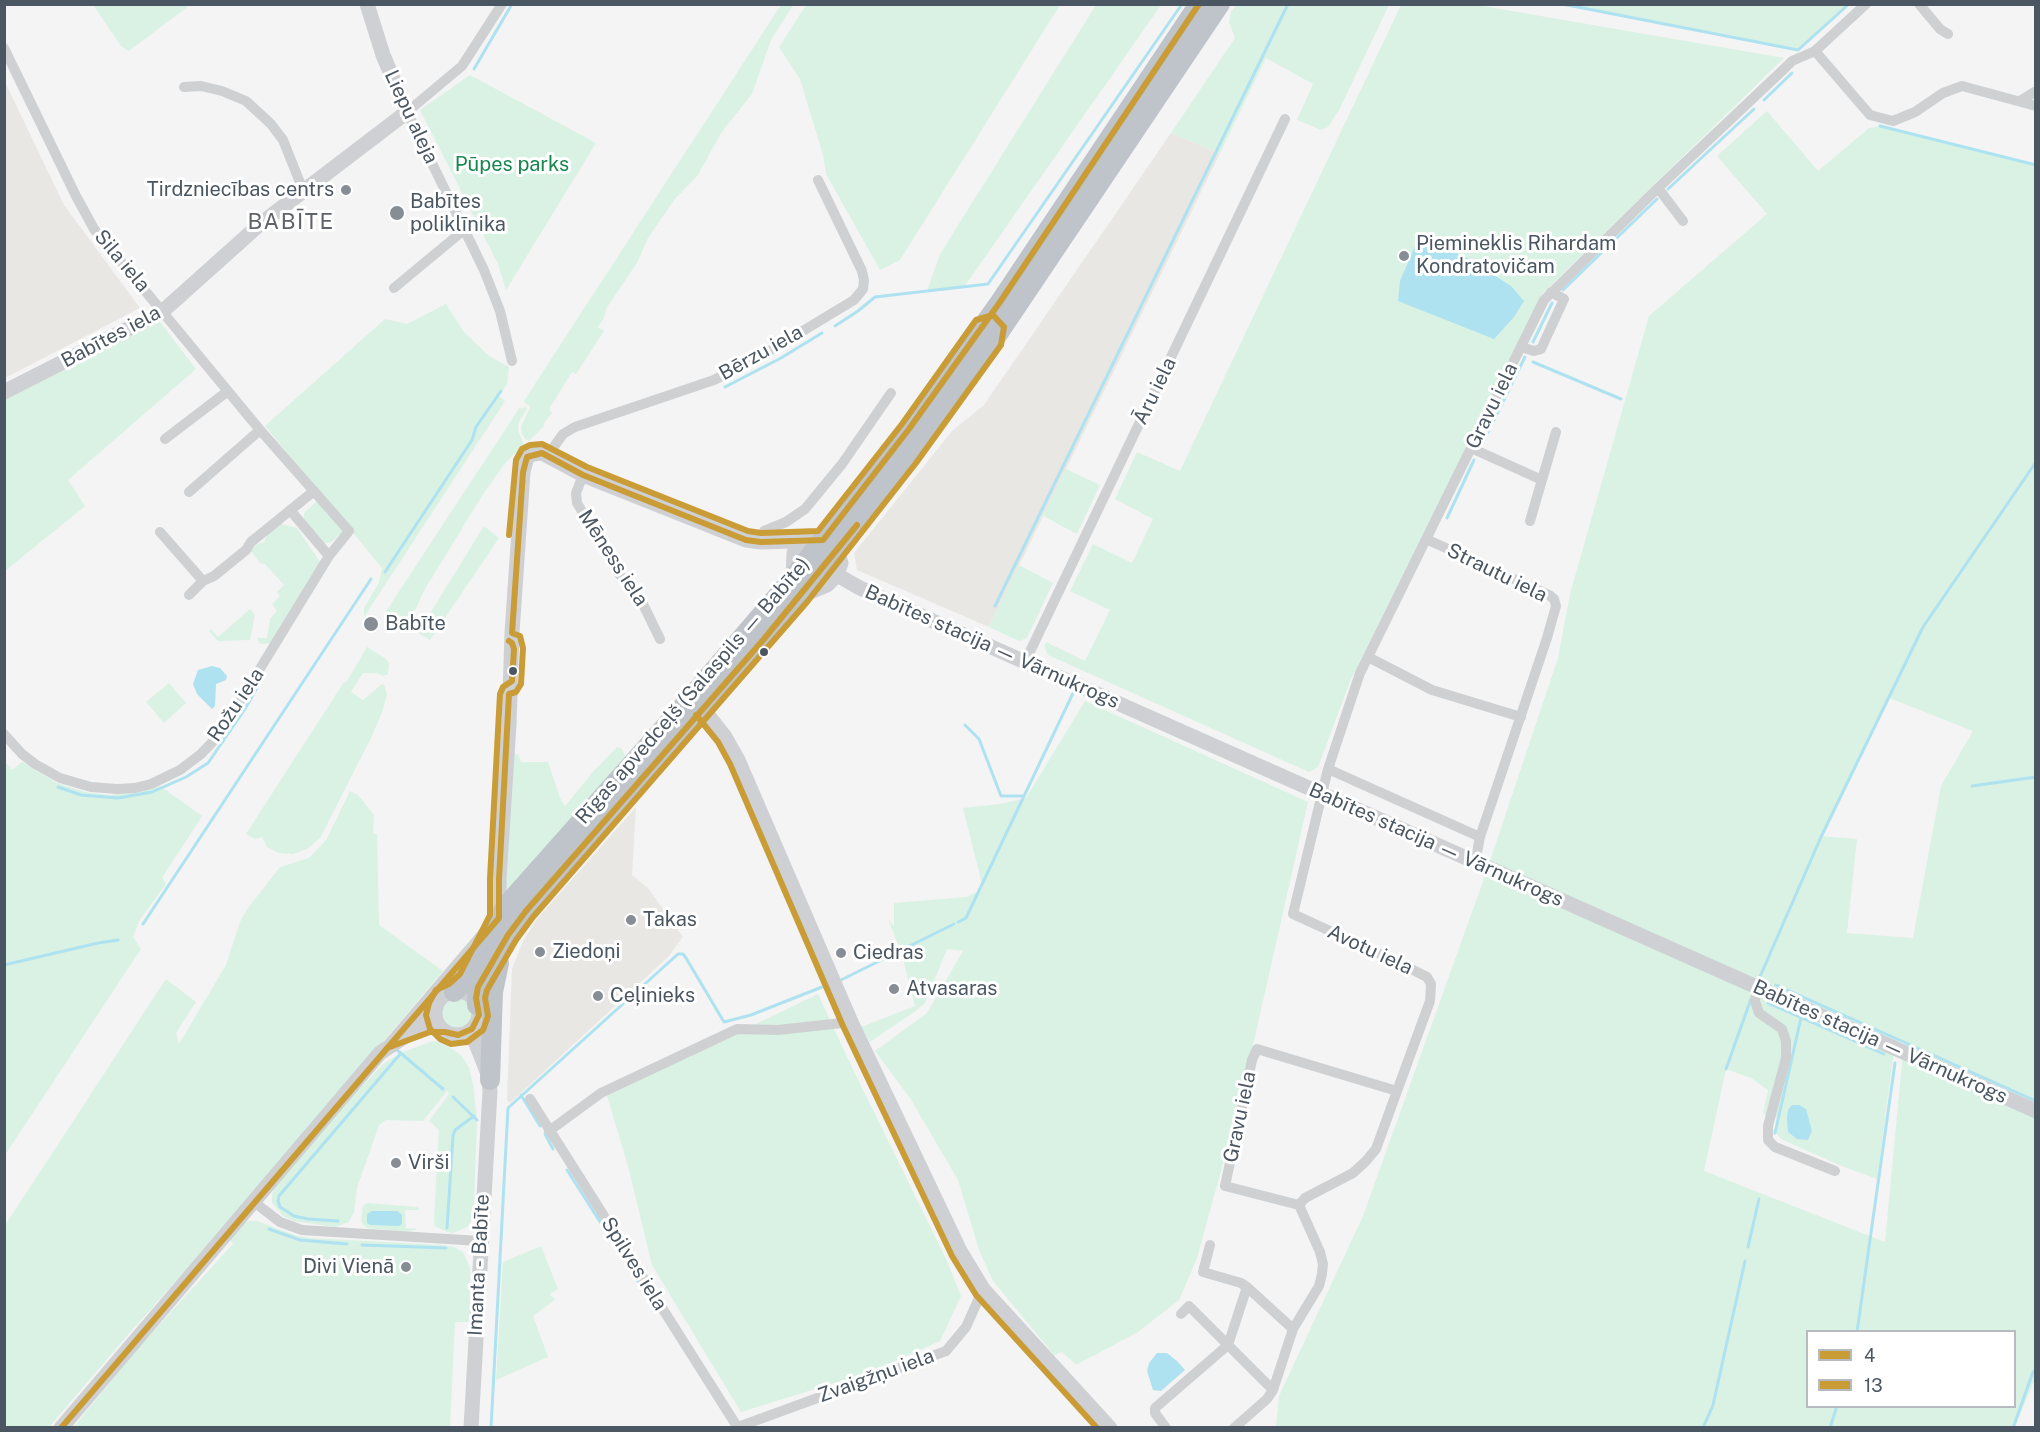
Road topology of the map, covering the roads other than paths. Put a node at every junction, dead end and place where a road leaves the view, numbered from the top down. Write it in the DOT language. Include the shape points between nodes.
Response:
graph roads {
  1 [pos="367,4"];
  2 [pos="502,4"];
  3 [pos="1199,4"];
  4 [pos="1220,4"];
  5 [pos="1866,4"];
  6 [pos="1919,4"];
  7 [pos="1948,34"];
  8 [pos="4,48"];
  9 [pos="1815,51"];
  10 [pos="184,87"];
  11 [pos="2036,91"];
  12 [pos="2020,101"];
  13 [pos="2036,106"];
  14 [pos="407,112"];
  15 [pos="1285,119"];
  16 [pos="818,180"];
  17 [pos="1658,188"];
  18 [pos="303,190"];
  19 [pos="1683,221"];
  20 [pos="464,230"];
  21 [pos="394,288"];
  22 [pos="1551,292"];
  23 [pos="163,311"];
  24 [pos="989,333"];
  25 [pos="1521,347"];
  26 [pos="512,361"];
  27 [pos="228,391"];
  28 [pos="4,392"];
  29 [pos="891,393"];
  30 [pos="260,430"];
  31 [pos="1556,432"];
  32 [pos="165,439"];
  33 [pos="1471,448"];
  34 [pos="540,454"];
  35 [pos="583,475"];
  36 [pos="1542,480"];
  37 [pos="314,491"];
  38 [pos="189,492"];
  39 [pos="290,510"];
  40 [pos="1530,521"];
  41 [pos="349,531"];
  42 [pos="160,532"];
  43 [pos="1426,539"];
  44 [pos="768,542"];
  45 [pos="822,544"];
  46 [pos="329,556"];
  47 [pos="794,558"];
  48 [pos="837,575"];
  49 [pos="203,581"];
  50 [pos="796,587"];
  51 [pos="189,596"];
  52 [pos="660,639"];
  53 [pos="1368,657"];
  54 [pos="1025,662"];
  55 [pos="703,709"];
  56 [pos="1521,717"];
  57 [pos="4,734"];
  58 [pos="1328,769"];
  59 [pos="1322,794"];
  60 [pos="1480,837"];
  61 [pos="1475,863"];
  62 [pos="1301,917"];
  63 [pos="499,918"];
  64 [pos="508,935"];
  65 [pos="1757,988"];
  66 [pos="445,991"];
  67 [pos="477,1005"];
  68 [pos="435,1011"];
  69 [pos="851,1022"];
  70 [pos="476,1025"];
  71 [pos="449,1033"];
  72 [pos="389,1047"];
  73 [pos="490,1080"];
  74 [pos="1397,1091"];
  75 [pos="530,1099"];
  76 [pos="488,1102"];
  77 [pos="2036,1112"];
  78 [pos="549,1131"];
  79 [pos="1835,1171"];
  80 [pos="254,1202"];
  81 [pos="1299,1205"];
  82 [pos="480,1241"];
  83 [pos="1210,1245"];
  84 [pos="1247,1287"];
  85 [pos="983,1289"];
  86 [pos="1185,1310"];
  87 [pos="1293,1329"];
  88 [pos="1228,1344"];
  89 [pos="1273,1390"];
  90 [pos="738,1427"];
  91 [pos="61,1428"];
  92 [pos="471,1428"];
  93 [pos="1110,1428"];
  94 [pos="1166,1428"];
  95 [pos="1234,1428"];
  1 -- 14 [label="main road, Liepu aleja"];
  2 -- 14 [label="street" via="462,66"];
  3 -- 24 [label="highway, Rīgas apvedceļš (Salaspils — Babīte)"];
  4 -- 24 [label="highway, Rīgas apvedceļš (Salaspils — Babīte)"];
  5 -- 9 [label="street, Gravu iela"];
  6 -- 7 [label="street"];
  8 -- 23 [label="street, Sila iela" via="94,229"];
  9 -- 12 [label="street" via="1870,115 1893,120 1962,86"];
  9 -- 17 [label="street, Gravu iela" via="1792,61"];
  10 -- 18 [label="street" via="222,91 246,102 284,140"];
  11 -- 12 [label="street"];
  12 -- 13 [label="street"];
  14 -- 18 [label="main road, Babītes iela"];
  14 -- 20 [label="street, Liepu aleja"];
  15 -- 54 [label="street, Āru iela"];
  16 -- 34 [label="street, Bērzu iela" via="864,280 863,289 854,300 714,380 575,427"];
  17 -- 19 [label="street"];
  17 -- 22 [label="street, Gravu iela"];
  18 -- 23 [label="main road, Babītes iela"];
  20 -- 21 [label="street"];
  20 -- 26 [label="street, Liepu aleja" via="500,311"];
  22 -- 25 [label="street, Gravu iela"];
  22 -- 25 [label="street" via="1564,299 1541,349"];
  23 -- 27 [label="street, Sila iela"];
  23 -- 28 [label="main road, Babītes iela"];
  24 -- 45 [label="highway, Rīgas apvedceļš (Salaspils — Babīte)" via="909,429"];
  25 -- 33 [label="street, Gravu iela"];
  27 -- 30 [label="street, Sila iela"];
  27 -- 32 [label="street"];
  29 -- 44 [label="street" via="842,465 805,509 764,531"];
  30 -- 37 [label="street, Sila iela"];
  30 -- 38 [label="street"];
  31 -- 36 [label="street"];
  33 -- 36 [label="street"];
  33 -- 43 [label="street, Gravu iela"];
  34 -- 35 [label="main road, Mēness iela"];
  34 -- 63 [label="main road" via="527,457 522,483"];
  35 -- 44 [label="main road, Mēness iela" via="710,527 746,540"];
  35 -- 52 [label="street, Mēness iela" via="576,493 577,503 620,575 640,598"];
  36 -- 40 [label="street"];
  37 -- 39 [label="street"];
  37 -- 41 [label="street, Sila iela"];
  39 -- 46 [label="street"];
  39 -- 49 [label="street" via="246,550"];
  41 -- 46 [label="street, Rožu iela"];
  42 -- 49 [label="street"];
  43 -- 53 [label="street, Gravu iela"];
  43 -- 56 [label="street, Strautu iela" via="1554,599 1556,606"];
  44 -- 45 [label="main road, Mēness iela"];
  44 -- 47 [label="main road, Mēness iela" via="788,549"];
  45 -- 47 [label="main road" via="797,548"];
  45 -- 48 [label="main road" via="842,563"];
  45 -- 50 [label="highway, Rīgas apvedceļš (Salaspils — Babīte)"];
  46 -- 57 [label="street, Rožu iela" via="227,723 201,754 180,770 135,788 91,787 60,778 35,764"];
  47 -- 50 [label="main road"];
  48 -- 50 [label="main road" via="827,585"];
  48 -- 54 [label="main road, Babītes stacija — Vārnukrogs"];
  49 -- 51 [label="street"];
  50 -- 55 [label="highway, Rīgas apvedceļš (Salaspils — Babīte)"];
  50 -- 63 [label="highway, Rīgas apvedceļš (Salaspils — Babīte)" via="681,710"];
  53 -- 56 [label="street" via="1432,690"];
  53 -- 58 [label="street, Gravu iela"];
  54 -- 59 [label="main road, Babītes stacija — Vārnukrogs"];
  55 -- 64 [label="highway, Rīgas apvedceļš (Salaspils — Babīte)"];
  55 -- 69 [label="main road" via="738,760"];
  56 -- 60 [label="street, Strautu iela"];
  58 -- 59 [label="street, Gravu iela"];
  58 -- 60 [label="street"];
  59 -- 61 [label="main road, Babītes stacija — Vārnukrogs"];
  59 -- 62 [label="street, Gravu iela" via="1293,914"];
  60 -- 61 [label="street, Strautu iela"];
  61 -- 65 [label="main road, Babītes stacija — Vārnukrogs"];
  62 -- 74 [label="street, Avotu iela" via="1427,977 1431,984 1430,1001"];
  63 -- 66 [label="highway, Rīgas apvedceļš (Salaspils — Babīte)" via="467,980"];
  64 -- 67 [label="highway, Rīgas apvedceļš (Salaspils — Babīte)" via="478,987"];
  64 -- 73 [label="highway" via="493,992"];
  65 -- 77 [label="main road, Babītes stacija — Vārnukrogs"];
  65 -- 79 [label="street" via="1755,1001 1759,1013 1782,1029 1786,1041 1768,1140 1775,1147"];
  66 -- 67 [label="main road" via="465,993"];
  66 -- 68 [label="main road"];
  66 -- 72 [label="main road"];
  67 -- 70 [label="main road"];
  68 -- 71 [label="main road" via="437,1023"];
  68 -- 72 [label="main road" via="425,1023"];
  69 -- 78 [label="street" via="778,1030 737,1029 601,1093"];
  69 -- 85 [label="main road" via="933,1198"];
  70 -- 71 [label="main road" via="464,1034"];
  70 -- 73 [label="main road, Imanta - Babīte" via="475,1041"];
  71 -- 72 [label="main road" via="430,1032"];
  71 -- 76 [label="main road, Imanta - Babīte" via="466,1046"];
  72 -- 80 [label="main road"];
  73 -- 76 [label="main road, Imanta - Babīte"];
  74 -- 81 [label="street, Avotu iela" via="1376,1149 1366,1161"];
  74 -- 81 [label="street, Gravu iela" via="1257,1050 1225,1186"];
  75 -- 78 [label="street, Spilves iela"];
  76 -- 82 [label="main road, Imanta - Babīte"];
  78 -- 90 [label="street, Spilves iela"];
  80 -- 82 [label="street" via="280,1222 302,1230"];
  80 -- 91 [label="main road"];
  81 -- 87 [label="street" via="1323,1264 1319,1286"];
  82 -- 92 [label="main road, Imanta - Babīte"];
  83 -- 84 [label="street" via="1203,1272"];
  84 -- 87 [label="street"];
  84 -- 88 [label="street"];
  85 -- 90 [label="street, Zvaigžņu iela" via="966,1327 946,1351"];
  85 -- 93 [label="main road"];
  86 -- 88 [label="street"];
  87 -- 89 [label="street"];
  88 -- 89 [label="street"];
  88 -- 94 [label="street" via="1155,1408"];
  89 -- 95 [label="street"];
}
